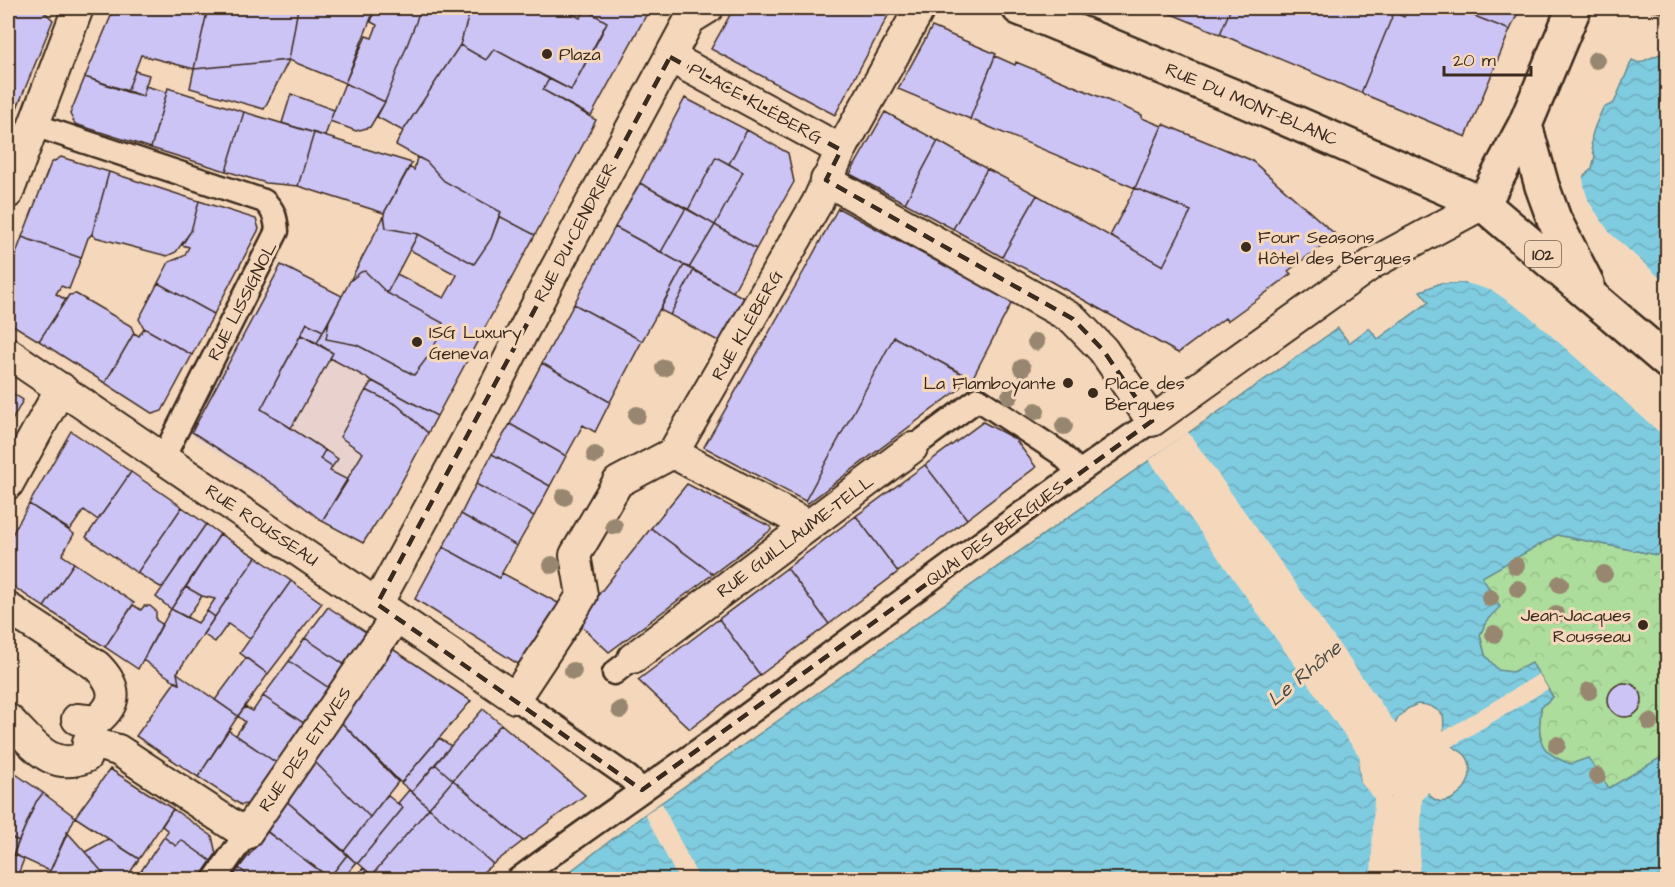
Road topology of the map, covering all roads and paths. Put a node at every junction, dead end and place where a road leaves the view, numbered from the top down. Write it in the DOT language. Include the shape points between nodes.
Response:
graph roads {
  1 [pos="78,8"];
  2 [pos="920,8"];
  3 [pos="1019,8"];
  4 [pos="1574,8"];
  5 [pos="697,11"];
  6 [pos="670,57"];
  7 [pos="34,125"];
  8 [pos="1525,125"];
  9 [pos="841,150"];
  10 [pos="826,180"];
  11 [pos="8,193"];
  12 [pos="1488,207"];
  13 [pos="1594,297"];
  14 [pos="8,353"];
  15 [pos="1668,362"];
  16 [pos="61,388"];
  17 [pos="1152,421"];
  18 [pos="912,448"];
  19 [pos="673,453"];
  20 [pos="163,458"];
  21 [pos="1079,472"];
  22 [pos="8,484"];
  23 [pos="808,525"];
  24 [pos="8,608"];
  25 [pos="386,610"];
  26 [pos="624,666"];
  27 [pos="515,698"];
  28 [pos="8,718"];
  29 [pos="83,730"];
  30 [pos="642,790"];
  31 [pos="246,834"];
  32 [pos="214,879"];
  33 [pos="517,879"];
  1 -- 7 [label="street"];
  2 -- 9 [label="street, RUE KLÉBERG"];
  3 -- 12 [label="main road, RUE DU MONT-BLANC" via="1228,93"];
  4 -- 8 [label="main road"];
  5 -- 6 [label="street, RUE DU CENDRIER"];
  6 -- 9 [label="street, PLACE KLÉBERG"];
  6 -- 25 [label="street, RUE DU CENDRIER" via="550,277"];
  7 -- 11 [label="street"];
  7 -- 20 [label="street, RUE LISSIGNOL" via="264,201 276,219 277,231"];
  8 -- 12 [label="main road"];
  8 -- 13 [label="main road" via="1554,219"];
  9 -- 10 [label="street, RUE KLÉBERG"];
  10 -- 17 [label="street" via="1072,319 1103,350"];
  10 -- 19 [label="street, RUE KLÉBERG" via="817,203"];
  12 -- 13 [label="main road, 102"];
  12 -- 17 [label="street, QUAI DES BERGUES" via="1373,262"];
  13 -- 15 [label="main road, 102"];
  14 -- 16 [label="street, RUE ROUSSEAU"];
  16 -- 20 [label="street, RUE ROUSSEAU"];
  16 -- 22 [label="street"];
  17 -- 21 [label="street, QUAI DES BERGUES"];
  18 -- 21 [label="street, RUE GUILLAUME-TELL" via="978,399 1060,453"];
  18 -- 23 [label="street, RUE GUILLAUME-TELL"];
  19 -- 23 [label="street"];
  19 -- 27 [label="street" via="618,482 575,555 582,595"];
  20 -- 25 [label="street, RUE ROUSSEAU"];
  21 -- 30 [label="street, QUAI DES BERGUES"];
  23 -- 26 [label="street, RUE GUILLAUME-TELL"];
  24 -- 29 [label="street" via="108,677 113,702 105,714"];
  25 -- 27 [label="street, RUE ROUSSEAU"];
  25 -- 31 [label="street, RUE DES ETUVES"];
  27 -- 30 [label="street"];
  28 -- 29 [label="street" via="49,759 61,762 86,757"];
  29 -- 31 [label="street"];
  30 -- 33 [label="street, QUAI DES BERGUES"];
  31 -- 32 [label="street, RUE DES ETUVES"];
}
